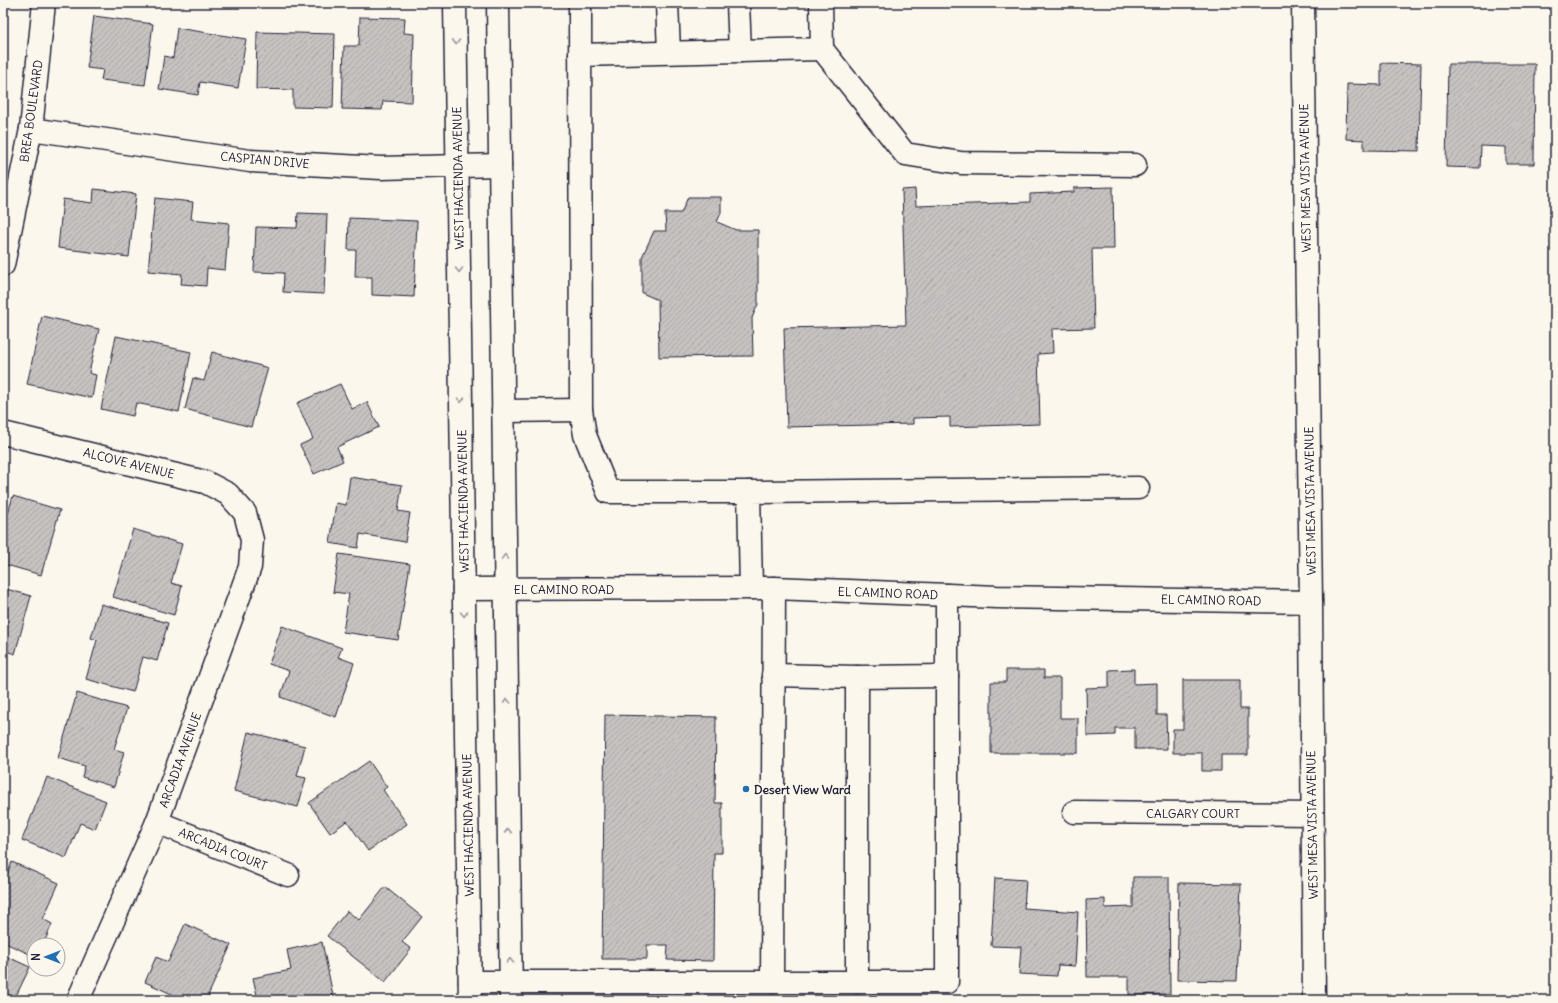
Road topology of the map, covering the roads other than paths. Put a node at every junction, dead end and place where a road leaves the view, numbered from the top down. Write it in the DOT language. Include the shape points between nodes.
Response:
graph roads {
  1 [pos="44,3"];
  2 [pos="455,3"];
  3 [pos="498,3"];
  4 [pos="580,3"];
  5 [pos="667,3"];
  6 [pos="738,3"];
  7 [pos="821,3"];
  8 [pos="1303,3"];
  9 [pos="822,49"];
  10 [pos="740,51"];
  11 [pos="668,52"];
  12 [pos="580,55"];
  13 [pos="31,129"];
  14 [pos="500,165"];
  15 [pos="1135,165"];
  16 [pos="458,166"];
  17 [pos="3,265"];
  18 [pos="581,410"];
  19 [pos="503,411"];
  20 [pos="3,433"];
  21 [pos="1138,488"];
  22 [pos="749,492"];
  23 [pos="245,513"];
  24 [pos="751,588"];
  25 [pos="774,588"];
  26 [pos="464,589"];
  27 [pos="505,589"];
  28 [pos="947,595"];
  29 [pos="1311,602"];
  30 [pos="773,675"];
  31 [pos="947,676"];
  32 [pos="857,677"];
  33 [pos="1074,812"];
  34 [pos="1312,814"];
  35 [pos="157,822"];
  36 [pos="288,875"];
  37 [pos="772,982"];
  38 [pos="857,982"];
  39 [pos="470,991"];
  40 [pos="510,991"];
  41 [pos="78,1000"];
  42 [pos="1314,1000"];
  1 -- 13 [label="street, BREA BOULEVARD"];
  2 -- 16 [label="street, WEST HACIENDA AVENUE, one-way"];
  3 -- 14 [label="street"];
  4 -- 12 [label="street"];
  5 -- 11 [label="street"];
  6 -- 10 [label="street"];
  7 -- 9 [label="street"];
  8 -- 29 [label="street, WEST MESA VISTA AVENUE"];
  9 -- 10 [label="street"];
  9 -- 15 [label="street" via="905,154 962,163"];
  10 -- 11 [label="street"];
  11 -- 12 [label="street"];
  12 -- 18 [label="street"];
  13 -- 16 [label="street, CASPIAN DRIVE" via="250,161 381,168"];
  13 -- 17 [label="street, BREA BOULEVARD"];
  14 -- 16 [label="street, CASPIAN DRIVE"];
  14 -- 19 [label="street"];
  16 -- 26 [label="street, WEST HACIENDA AVENUE, one-way"];
  18 -- 19 [label="street"];
  18 -- 22 [label="street" via="585,435 608,492"];
  27 -- 19 [label="street, one-way"];
  20 -- 23 [label="street, ALCOVE AVENUE" via="205,482 228,494"];
  21 -- 22 [label="street"];
  22 -- 24 [label="street"];
  23 -- 35 [label="street, ARCADIA AVENUE" via="252,540 250,567"];
  24 -- 25 [label="street, EL CAMINO ROAD"];
  24 -- 27 [label="street, EL CAMINO ROAD"];
  25 -- 28 [label="street, EL CAMINO ROAD"];
  25 -- 30 [label="street"];
  26 -- 27 [label="street, EL CAMINO ROAD"];
  26 -- 39 [label="street, WEST HACIENDA AVENUE, one-way"];
  40 -- 27 [label="street, one-way"];
  28 -- 29 [label="street, EL CAMINO ROAD"];
  28 -- 31 [label="street"];
  29 -- 34 [label="street, WEST MESA VISTA AVENUE"];
  30 -- 32 [label="street"];
  30 -- 37 [label="street"];
  31 -- 32 [label="street"];
  31 -- 38 [label="street" via="947,982"];
  32 -- 38 [label="street"];
  33 -- 34 [label="street, CALGARY COURT"];
  34 -- 42 [label="street, WEST MESA VISTA AVENUE"];
  35 -- 36 [label="street, ARCADIA COURT"];
  35 -- 41 [label="street, ARCADIA AVENUE"];
  37 -- 38 [label="street"];
  37 -- 40 [label="street"];
  39 -- 40 [label="street"];
}
